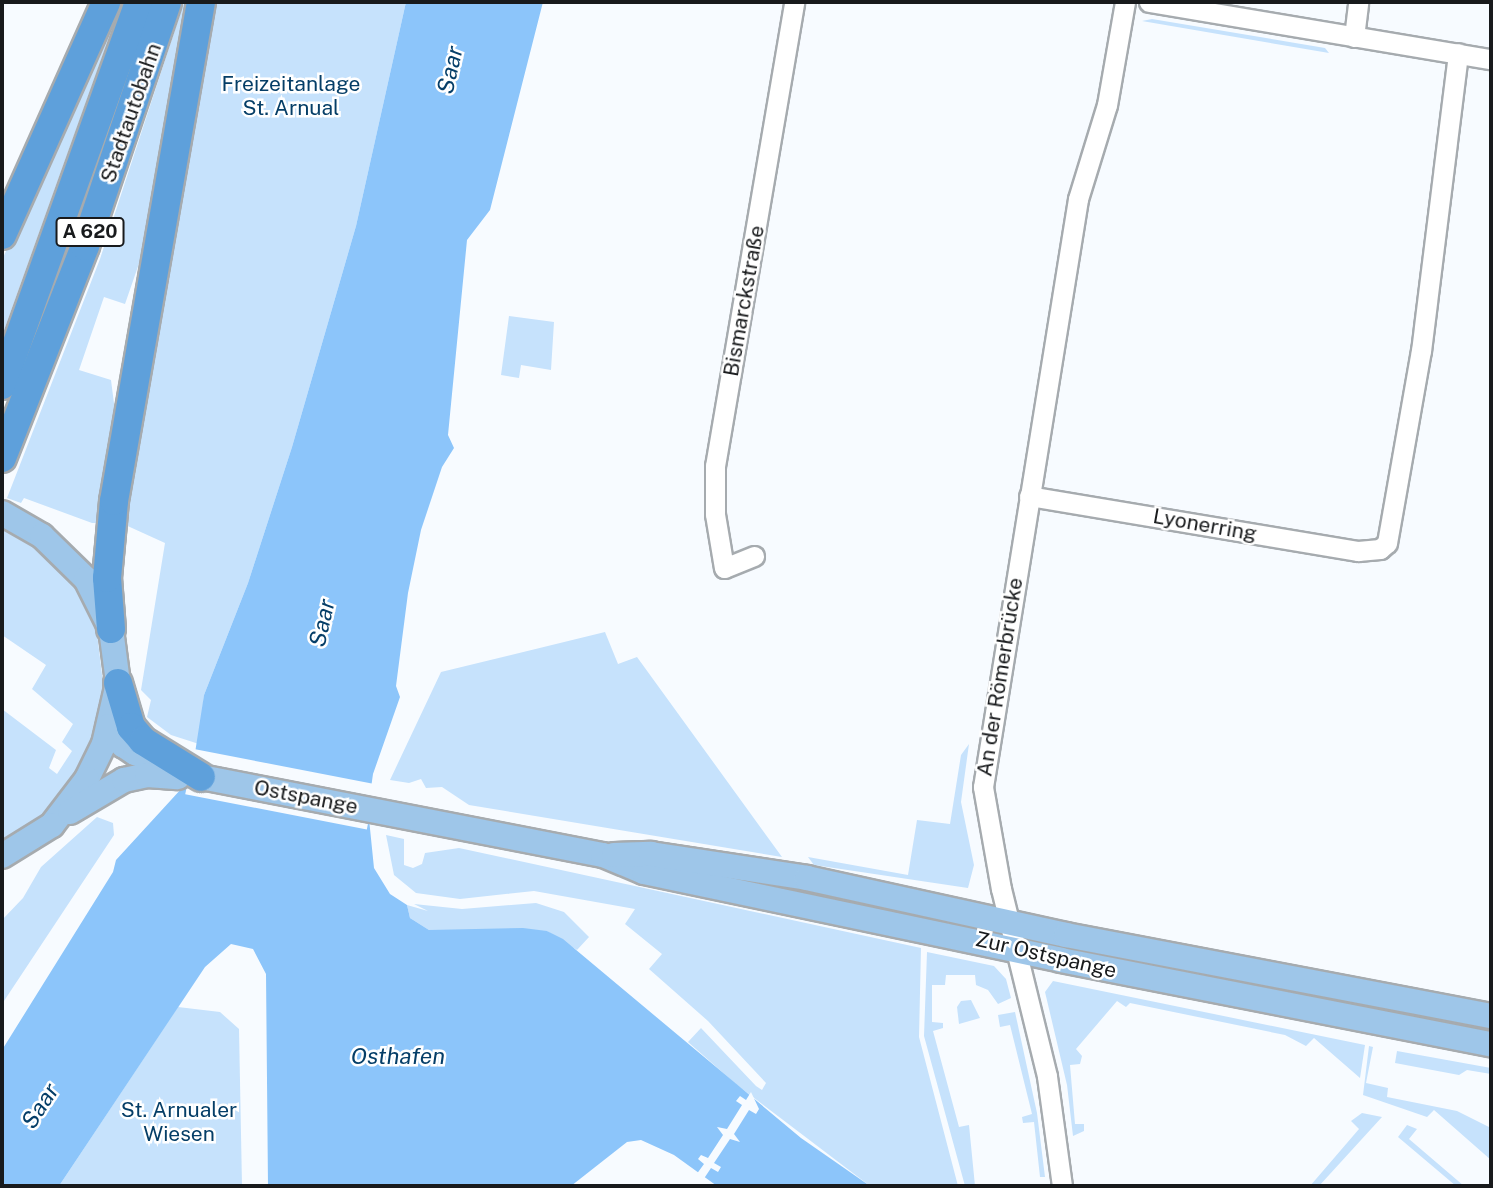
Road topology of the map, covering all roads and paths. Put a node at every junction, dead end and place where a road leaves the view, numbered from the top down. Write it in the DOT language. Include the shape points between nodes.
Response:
graph roads {
  1 [pos="106,2"];
  2 [pos="139,2"];
  3 [pos="167,2"];
  4 [pos="201,2"];
  5 [pos="794,2"];
  6 [pos="1125,2"];
  7 [pos="1149,2"];
  8 [pos="1358,2"];
  9 [pos="1354,37"];
  10 [pos="1458,53"];
  11 [pos="1491,58"];
  12 [pos="2,235"];
  13 [pos="2,385"];
  14 [pos="2,458"];
  15 [pos="1029,496"];
  16 [pos="2,513"];
  17 [pos="754,556"];
  18 [pos="111,629"];
  19 [pos="118,683"];
  20 [pos="109,726"];
  21 [pos="150,760"];
  22 [pos="201,776"];
  23 [pos="411,817"];
  24 [pos="52,824"];
  25 [pos="603,855"];
  26 [pos="2,856"];
  27 [pos="1009,921"];
  28 [pos="1018,950"];
  29 [pos="1491,1016"];
  30 [pos="1491,1044"];
  31 [pos="1062,1186"];
  1 -- 12 [label="highway"];
  2 -- 13 [label="highway, Stadtautobahn / A 620"];
  3 -- 14 [label="highway, Stadtautobahn / A 620" via="80,258"];
  4 -- 18 [label="highway" via="114,501 107,578"];
  5 -- 17 [label="street, Bismarckstraße" via="715,466 715,514 724,568"];
  6 -- 15 [label="street" via="1107,105 1077,199"];
  7 -- 9 [label="street"];
  8 -- 9 [label="street"];
  9 -- 10 [label="street"];
  10 -- 11 [label="street"];
  10 -- 15 [label="street, Lyonerring" via="1421,351 1387,543 1380,549 1359,551"];
  15 -- 27 [label="street, An der Römerbrücke" via="983,787"];
  16 -- 18 [label="main road" via="42,536 86,579"];
  18 -- 19 [label="main road"];
  19 -- 20 [label="main road"];
  19 -- 21 [label="highway" via="131,727"];
  20 -- 21 [label="main road" via="123,746"];
  20 -- 24 [label="main road" via="87,779"];
  21 -- 22 [label="highway" via="181,760"];
  21 -- 24 [label="main road"];
  22 -- 23 [label="main road, Ostspange"];
  23 -- 25 [label="main road, Zur Ostspange"];
  24 -- 26 [label="main road"];
  25 -- 27 [label="main road, Zur Ostspange" via="651,854 749,867"];
  25 -- 28 [label="main road, Zur Ostspange" via="644,872"];
  27 -- 28 [label="street, An der Römerbrücke"];
  27 -- 29 [label="main road, Zur Ostspange"];
  28 -- 30 [label="main road, Zur Ostspange"];
  28 -- 31 [label="street, An der Römerbrücke" via="1054,1114"];
}
